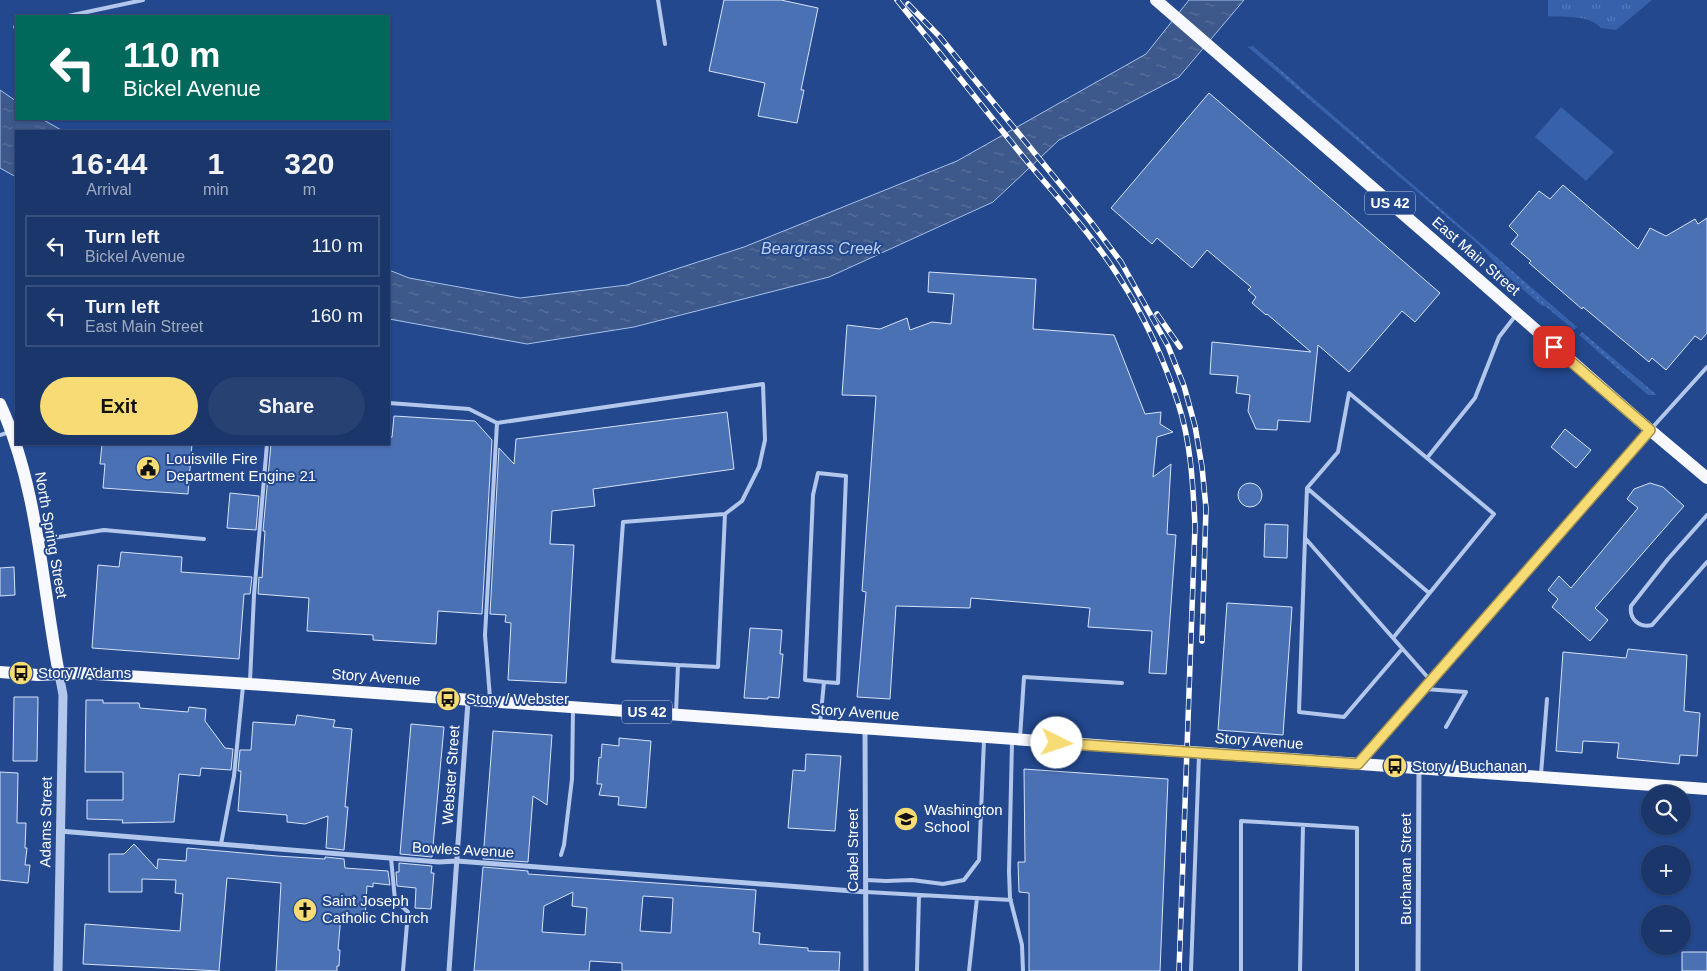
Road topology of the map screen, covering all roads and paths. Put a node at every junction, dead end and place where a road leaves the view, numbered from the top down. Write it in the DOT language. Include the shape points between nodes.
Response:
graph roads {
  1 [pos="143,0"];
  2 [pos="658,0"];
  3 [pos="134,1"];
  4 [pos="1161,4"];
  5 [pos="72,15"];
  6 [pos="664,44"];
  7 [pos="1517,313"];
  8 [pos="1707,367"];
  9 [pos="390,403"];
  10 [pos="0,404"];
  11 [pos="496,423"];
  12 [pos="10,430"];
  13 [pos="1650,430"];
  14 [pos="267,445"];
  15 [pos="1427,458"];
  16 [pos="1707,478"];
  17 [pos="1307,488"];
  18 [pos="725,514"];
  19 [pos="1707,515"];
  20 [pos="1304,538"];
  21 [pos="204,539"];
  22 [pos="37,541"];
  23 [pos="1707,562"];
  24 [pos="1430,593"];
  25 [pos="1393,638"];
  26 [pos="1402,649"];
  27 [pos="678,665"];
  28 [pos="0,672"];
  29 [pos="59,674"];
  30 [pos="1431,681"];
  31 [pos="824,682"];
  32 [pos="1122,683"];
  33 [pos="246,684"];
  34 [pos="1424,689"];
  35 [pos="1547,699"];
  36 [pos="468,700"];
  37 [pos="490,702"];
  38 [pos="573,708"];
  39 [pos="676,714"];
  40 [pos="820,726"];
  41 [pos="1446,727"];
  42 [pos="865,729"];
  43 [pos="984,738"];
  44 [pos="1016,740"];
  45 [pos="1199,753"];
  46 [pos="1358,764"];
  47 [pos="1419,768"];
  48 [pos="1541,776"];
  49 [pos="1707,789"];
  50 [pos="1303,824"];
  51 [pos="59,830"];
  52 [pos="221,844"];
  53 [pos="561,855"];
  54 [pos="391,858"];
  55 [pos="457,861"];
  56 [pos="866,880"];
  57 [pos="866,892"];
  58 [pos="920,895"];
  59 [pos="978,898"];
  60 [pos="1011,900"];
  61 [pos="58,971"];
  62 [pos="403,971"];
  63 [pos="449,971"];
  64 [pos="866,971"];
  65 [pos="917,971"];
  66 [pos="969,971"];
  67 [pos="1023,971"];
  68 [pos="1192,971"];
  69 [pos="1241,971"];
  70 [pos="1300,971"];
  71 [pos="1358,971"];
  72 [pos="1418,971"];
  1 -- 3 [label="lane"];
  2 -- 6 [label="lane"];
  3 -- 5 [label="lane"];
  4 -- 7 [label="main road, East Main Street / US 42"];
  7 -- 13 [label="main road, East Main Street / US 42"];
  7 -- 15 [label="lane" via="1499,337 1475,398"];
  8 -- 13 [label="lane"];
  9 -- 11 [label="lane" via="469,409"];
  10 -- 12 [label="main road, North Spring Street"];
  11 -- 18 [label="lane" via="763,384 765,440 759,467 742,501"];
  11 -- 37 [label="lane" via="485,635"];
  12 -- 22 [label="main road, North Spring Street" via="27,485"];
  13 -- 16 [label="main road, East Main Street / US 42"];
  13 -- 30 [label="street"];
  14 -- 33 [label="lane"];
  15 -- 17 [label="lane" via="1348,393 1338,452"];
  15 -- 24 [label="lane" via="1494,514"];
  17 -- 20 [label="lane"];
  17 -- 24 [label="lane"];
  18 -- 27 [label="lane" via="718,667"];
  18 -- 27 [label="lane" via="623,522 613,661"];
  19 -- 23 [label="lane" via="1631,606 1630,613 1635,622 1652,625"];
  20 -- 25 [label="lane"];
  20 -- 26 [label="lane" via="1299,712 1344,717"];
  21 -- 22 [label="lane" via="104,530"];
  22 -- 29 [label="main road, North Spring Street"];
  24 -- 25 [label="lane"];
  25 -- 26 [label="lane"];
  26 -- 30 [label="lane"];
  27 -- 39 [label="lane"];
  28 -- 29 [label="main road, Story Avenue / US 42"];
  29 -- 33 [label="main road, Story Avenue / US 42"];
  29 -- 51 [label="street, Adams Street" via="62,695"];
  30 -- 34 [label="street"];
  31 -- 31 [label="lane" via="805,680 813,495 818,473 846,476 838,683"];
  31 -- 40 [label="lane"];
  32 -- 44 [label="lane" via="1024,677"];
  33 -- 36 [label="main road, Story Avenue / US 42"];
  33 -- 52 [label="lane"];
  34 -- 41 [label="lane" via="1466,692"];
  34 -- 46 [label="street"];
  35 -- 48 [label="lane"];
  36 -- 37 [label="main road, Story Avenue / US 42"];
  36 -- 55 [label="street, Webster Street"];
  37 -- 38 [label="main road, Story Avenue / US 42"];
  38 -- 39 [label="main road, Story Avenue / US 42"];
  38 -- 53 [label="lane" via="572,779"];
  39 -- 40 [label="main road, Story Avenue / US 42"];
  40 -- 42 [label="main road, Story Avenue / US 42"];
  42 -- 43 [label="main road, Story Avenue / US 42"];
  42 -- 56 [label="street, Cabel Street"];
  43 -- 44 [label="main road, Story Avenue / US 42"];
  43 -- 56 [label="lane" via="979,860 964,880 943,884"];
  44 -- 45 [label="main road, Story Avenue / US 42"];
  44 -- 60 [label="lane" via="1009,872"];
  45 -- 46 [label="main road, Story Avenue / US 42"];
  45 -- 68 [label="lane"];
  46 -- 47 [label="main road, Story Avenue / US 42"];
  47 -- 48 [label="main road, Story Avenue / US 42"];
  47 -- 72 [label="street, Buchanan Street"];
  48 -- 49 [label="main road, Story Avenue / US 42"];
  50 -- 69 [label="lane" via="1241,821"];
  50 -- 70 [label="lane"];
  50 -- 71 [label="lane" via="1357,828"];
  51 -- 52 [label="street, Bowles Avenue"];
  51 -- 61 [label="street, Adams Street"];
  52 -- 54 [label="street, Bowles Avenue"];
  54 -- 55 [label="street, Bowles Avenue"];
  54 -- 62 [label="lane" via="395,900 408,912"];
  55 -- 57 [label="street, Bowles Avenue"];
  55 -- 63 [label="street, Webster Street"];
  56 -- 57 [label="street, Cabel Street"];
  57 -- 58 [label="lane"];
  57 -- 64 [label="street, Cabel Street"];
  58 -- 59 [label="lane"];
  58 -- 65 [label="lane"];
  59 -- 60 [label="lane"];
  59 -- 66 [label="lane"];
  60 -- 67 [label="lane" via="1022,945"];
}
